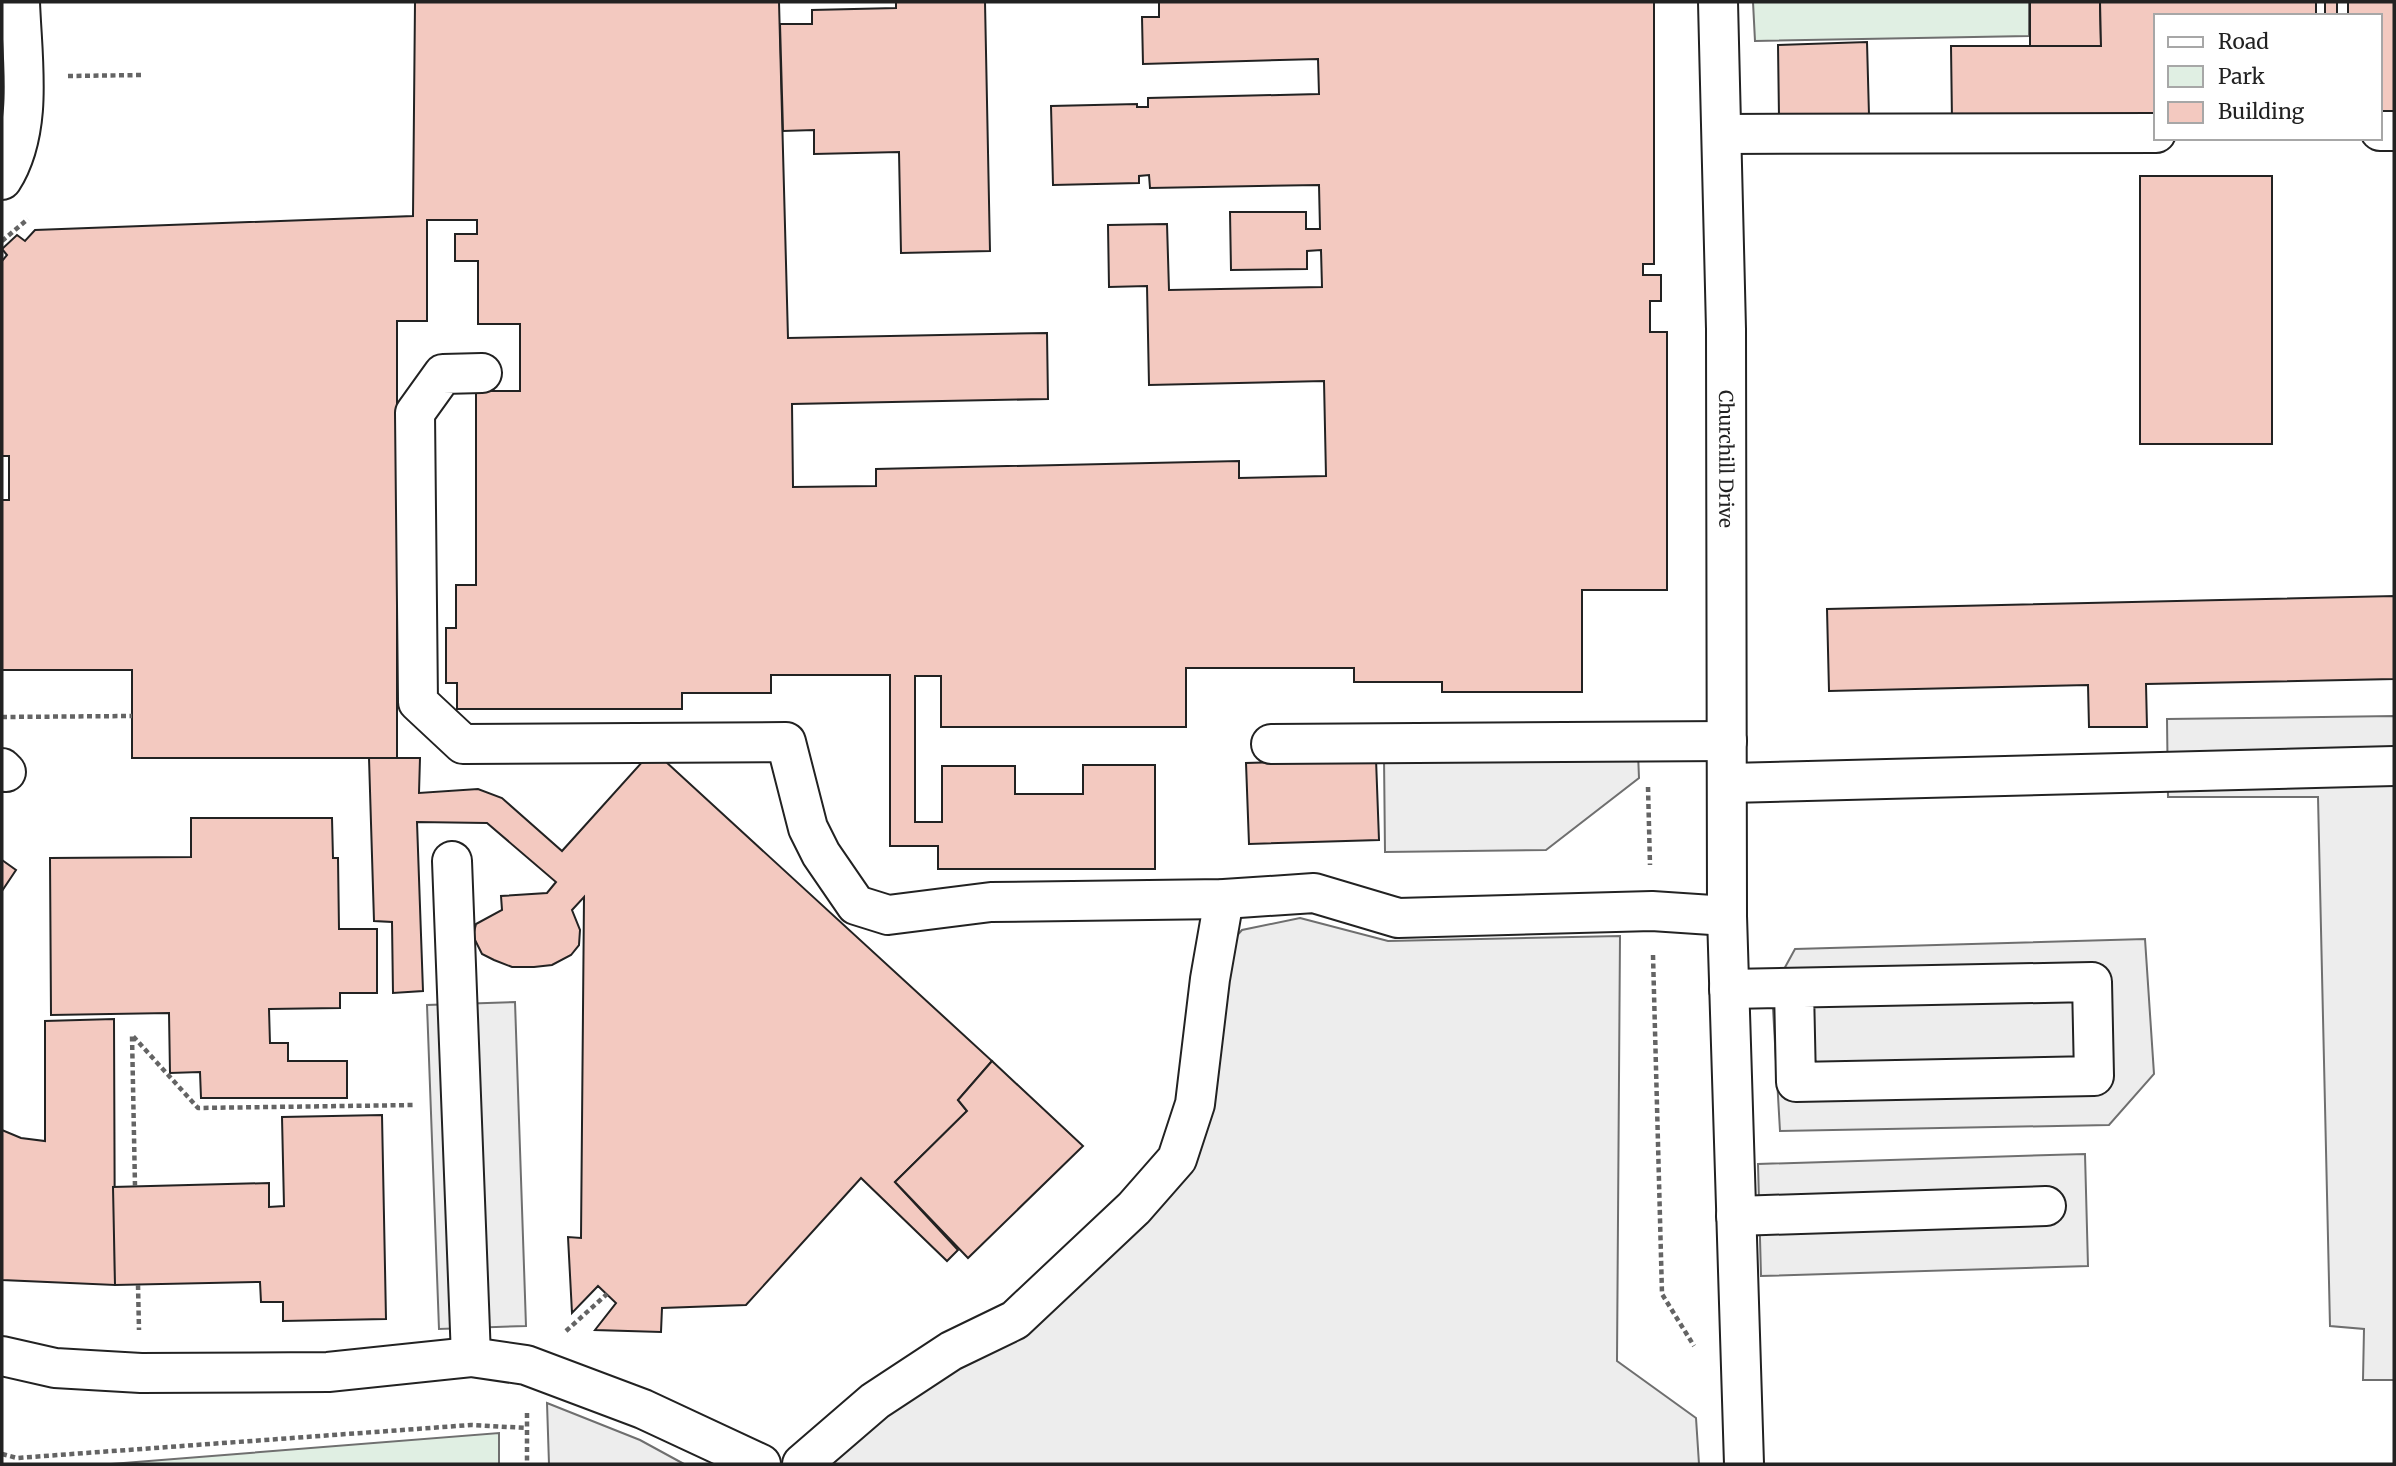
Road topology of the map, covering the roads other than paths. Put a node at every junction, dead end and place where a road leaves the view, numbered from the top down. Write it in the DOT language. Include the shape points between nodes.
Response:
graph roads {
  1 [pos="20,2"];
  2 [pos="1718,2"];
  3 [pos="2154,133"];
  4 [pos="1722,134"];
  5 [pos="2,180"];
  6 [pos="482,373"];
  7 [pos="1727,741"];
  8 [pos="1271,744"];
  9 [pos="2394,766"];
  10 [pos="1729,783"];
  11 [pos="452,861"];
  12 [pos="1224,899"];
  13 [pos="1727,916"];
  14 [pos="1729,989"];
  15 [pos="1794,989"];
  16 [pos="2046,1206"];
  17 [pos="1736,1216"];
  18 [pos="2,1356"];
  19 [pos="471,1357"];
  20 [pos="761,1464"];
  21 [pos="802,1464"];
  22 [pos="1744,1464"];
  1 -- 5 [label="street" via="22,111 14,161"];
  2 -- 4 [label="street, Churchill Drive"];
  3 -- 4 [label="street"];
  4 -- 7 [label="street, Churchill Drive"];
  6 -- 12 [label="street" via="443,374 415,413 418,702 463,744 786,742 808,828 821,854 856,905 888,915 991,902"];
  7 -- 8 [label="street"];
  7 -- 10 [label="street, Churchill Drive"];
  9 -- 10 [label="street"];
  10 -- 13 [label="street, Churchill Drive"];
  11 -- 19 [label="street"];
  12 -- 13 [label="street" via="1314,893 1398,918 1652,911"];
  12 -- 21 [label="street" via="1195,1104 1177,1158 1134,1208 1015,1320 951,1350 875,1401"];
  13 -- 14 [label="street, Churchill Drive"];
  14 -- 15 [label="street"];
  14 -- 17 [label="street, Churchill Drive"];
  15 -- 15 [label="street" via="2092,982 2094,1076 1796,1082"];
  16 -- 17 [label="street"];
  17 -- 22 [label="street, Churchill Drive"];
  18 -- 19 [label="street" via="55,1368 141,1373 328,1372"];
  19 -- 20 [label="street" via="526,1365 643,1409"];
}
